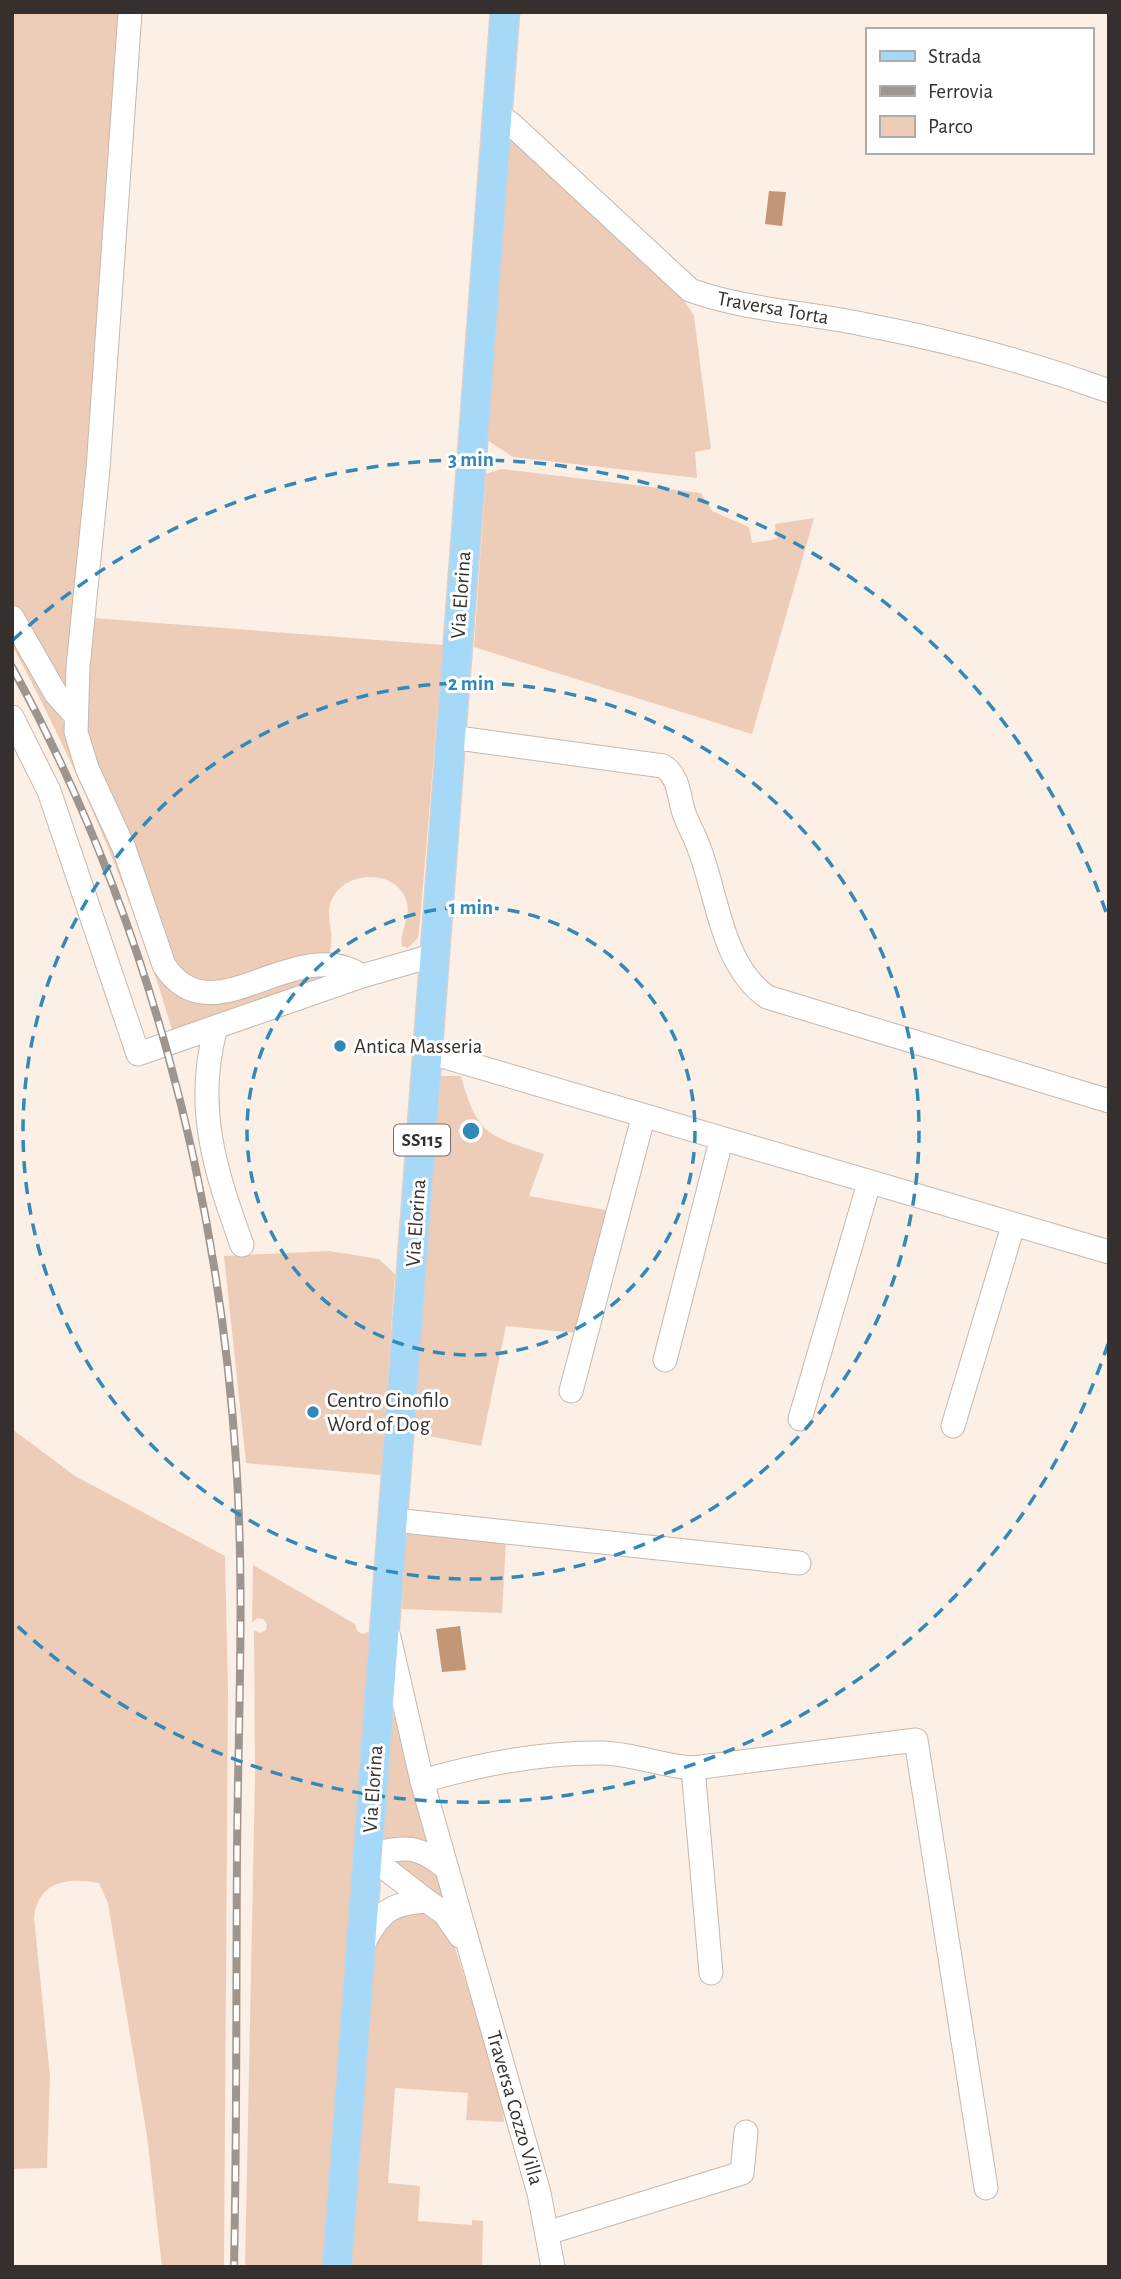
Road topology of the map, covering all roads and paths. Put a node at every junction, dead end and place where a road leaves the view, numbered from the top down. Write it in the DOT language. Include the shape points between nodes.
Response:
graph roads {
  1 [pos="131,12"];
  2 [pos="505,12"];
  3 [pos="497,116"];
  4 [pos="1109,391"];
  5 [pos="12,617"];
  6 [pos="76,716"];
  7 [pos="12,717"];
  8 [pos="451,737"];
  9 [pos="435,955"];
  10 [pos="362,976"];
  11 [pos="216,1027"];
  12 [pos="428,1052"];
  13 [pos="1109,1101"];
  14 [pos="643,1118"];
  15 [pos="721,1141"];
  16 [pos="869,1183"];
  17 [pos="1013,1226"];
  18 [pos="242,1245"];
  19 [pos="1109,1252"];
  20 [pos="665,1360"];
  21 [pos="571,1391"];
  22 [pos="800,1419"];
  23 [pos="953,1426"];
  24 [pos="394,1520"];
  25 [pos="799,1563"];
  26 [pos="386,1622"];
  27 [pos="693,1768"];
  28 [pos="422,1781"];
  29 [pos="368,1855"];
  30 [pos="447,1868"];
  31 [pos="427,1900"];
  32 [pos="361,1949"];
  33 [pos="469,1951"];
  34 [pos="711,1973"];
  35 [pos="746,2132"];
  36 [pos="986,2188"];
  37 [pos="547,2233"];
  38 [pos="337,2267"];
  39 [pos="553,2267"];
  1 -- 6 [label="street"];
  2 -- 3 [label="main road, Via Elorina / SS115"];
  3 -- 4 [label="street, Traversa Torta" via="510,123 690,290 719,300 962,346"];
  3 -- 8 [label="main road, Via Elorina / SS115"];
  5 -- 6 [label="street" via="56,694"];
  6 -- 10 [label="street" via="87,768 124,848 164,965 173,979 188,989 208,993 227,992 314,963 335,964"];
  7 -- 11 [label="street" via="49,791 138,1054"];
  8 -- 9 [label="main road, Via Elorina / SS115"];
  8 -- 13 [label="street" via="663,766 676,780 734,957 754,987 768,997"];
  9 -- 10 [label="street"];
  9 -- 12 [label="main road, Via Elorina / SS115"];
  10 -- 11 [label="street"];
  11 -- 18 [label="street" via="208,1058 206,1107 218,1177"];
  12 -- 14 [label="street"];
  12 -- 24 [label="main road, Via Elorina / SS115"];
  14 -- 15 [label="street"];
  14 -- 21 [label="street"];
  15 -- 16 [label="street"];
  15 -- 20 [label="street"];
  16 -- 17 [label="street"];
  16 -- 22 [label="street"];
  17 -- 19 [label="street"];
  17 -- 23 [label="street"];
  24 -- 25 [label="street"];
  24 -- 26 [label="main road, Via Elorina / SS115"];
  26 -- 28 [label="street, Traversa Cozzo Villa"];
  26 -- 29 [label="main road, Via Elorina / SS115"];
  27 -- 28 [label="street" via="603,1753 517,1758"];
  27 -- 34 [label="street"];
  27 -- 36 [label="street" via="916,1740"];
  28 -- 30 [label="street, Traversa Cozzo Villa"];
  29 -- 30 [label="street" via="407,1847 422,1850"];
  29 -- 31 [label="street"];
  29 -- 32 [label="main road, Via Elorina / SS115"];
  30 -- 33 [label="street, Traversa Cozzo Villa"];
  31 -- 32 [label="street" via="406,1902 376,1919"];
  31 -- 33 [label="street" via="444,1913"];
  32 -- 38 [label="main road, Via Elorina / SS115"];
  33 -- 37 [label="street, Traversa Cozzo Villa"];
  35 -- 37 [label="street" via="742,2173"];
  37 -- 39 [label="street, Traversa Cozzo Villa"];
}
